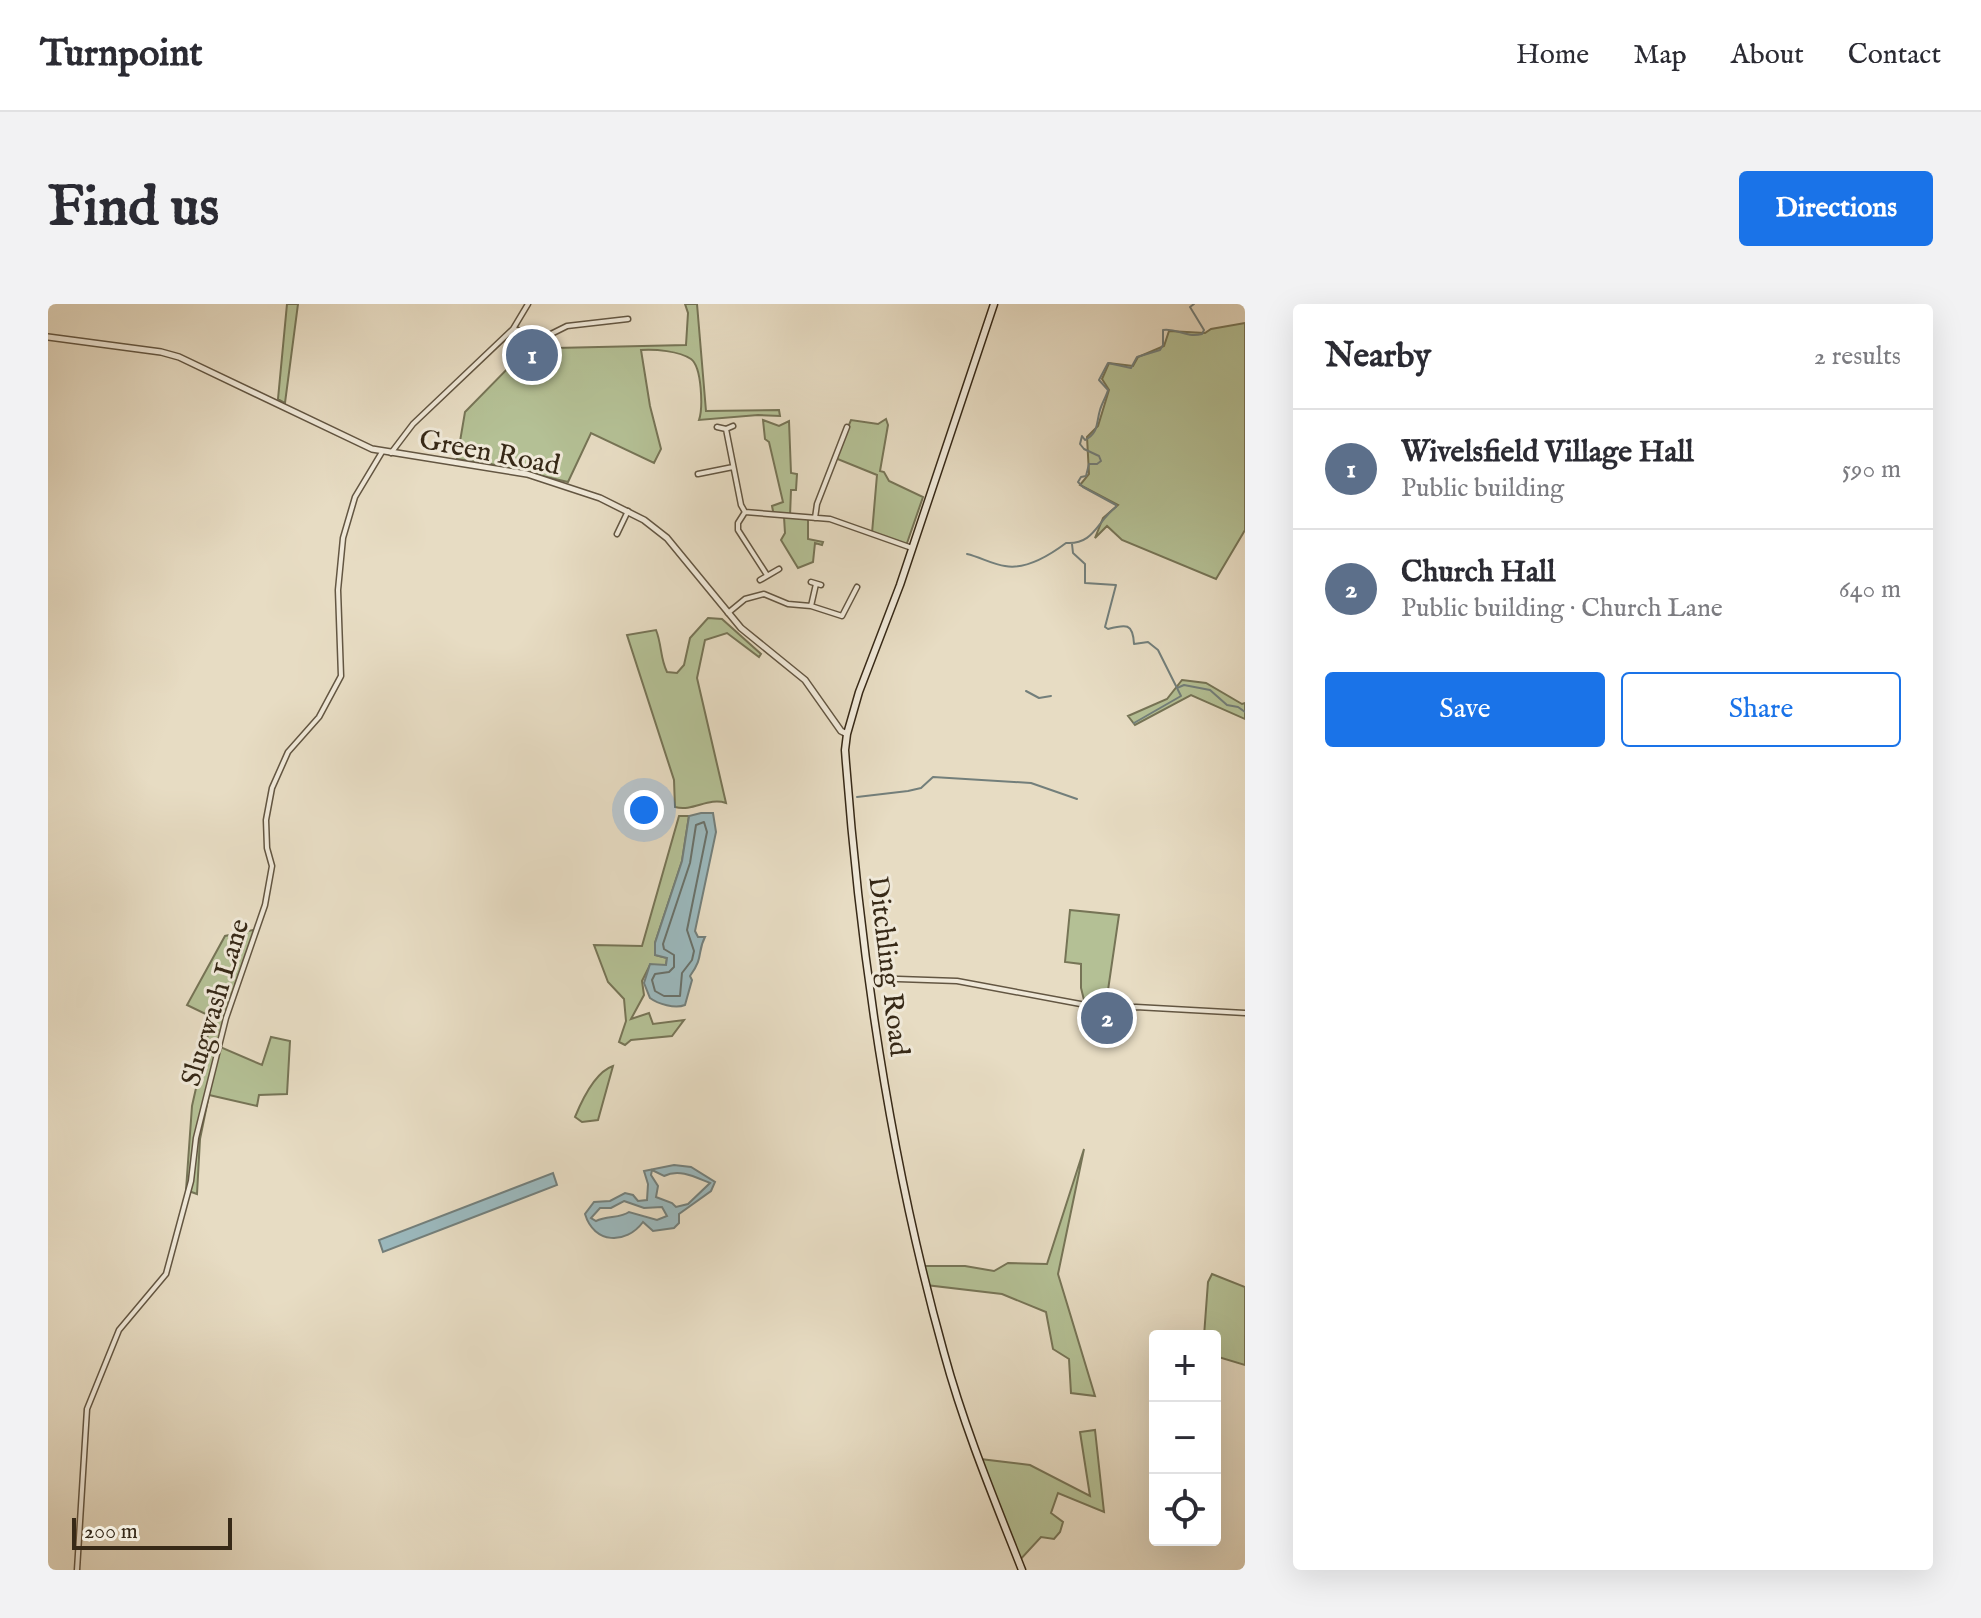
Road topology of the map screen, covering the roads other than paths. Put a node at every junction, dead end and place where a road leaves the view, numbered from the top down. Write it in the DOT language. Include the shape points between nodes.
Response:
graph roads {
  1 [pos="528,304"];
  2 [pos="994,304"];
  3 [pos="628,319"];
  4 [pos="513,329"];
  5 [pos="48,337"];
  6 [pos="733,426"];
  7 [pos="717,427"];
  8 [pos="847,427"];
  9 [pos="726,429"];
  10 [pos="837,432"];
  11 [pos="844,435"];
  12 [pos="382,452"];
  13 [pos="391,453"];
  14 [pos="733,467"];
  15 [pos="698,474"];
  16 [pos="628,511"];
  17 [pos="745,512"];
  18 [pos="815,518"];
  19 [pos="617,534"];
  20 [pos="912,548"];
  21 [pos="779,569"];
  22 [pos="767,575"];
  23 [pos="760,580"];
  24 [pos="816,583"];
  25 [pos="857,587"];
  26 [pos="811,606"];
  27 [pos="728,613"];
  28 [pos="847,734"];
  29 [pos="869,978"];
  30 [pos="1245,1013"];
  31 [pos="77,1570"];
  32 [pos="1022,1570"];
  1 -- 4 [label="street"];
  2 -- 20 [label="main road, Ditchling Road"];
  3 -- 4 [label="street" via="567,326 545,337"];
  4 -- 13 [label="street" via="413,424"];
  5 -- 12 [label="street, Green Road" via="179,357"];
  6 -- 9 [label="street"];
  7 -- 9 [label="street"];
  8 -- 11 [label="street"];
  9 -- 14 [label="street"];
  10 -- 11 [label="street"];
  11 -- 18 [label="street"];
  12 -- 13 [label="street, Green Road"];
  12 -- 31 [label="street, Slugwash Lane" via="355,497 344,531 338,590 341,676 319,717 284,759 272,788 266,820 269,886 213,1063 191,1181 166,1274 119,1330 87,1409"];
  13 -- 16 [label="street, Green Road" via="527,474"];
  14 -- 15 [label="street"];
  14 -- 17 [label="street"];
  16 -- 19 [label="street"];
  16 -- 27 [label="street, Green Road" via="667,538"];
  17 -- 18 [label="street"];
  17 -- 22 [label="street" via="738,530"];
  18 -- 20 [label="street"];
  20 -- 28 [label="main road, Ditchling Road"];
  21 -- 22 [label="street"];
  22 -- 23 [label="street"];
  24 -- 26 [label="street"];
  25 -- 26 [label="street" via="842,616"];
  26 -- 27 [label="street" via="764,594 745,599"];
  27 -- 28 [label="street, Green Road" via="805,680"];
  28 -- 29 [label="main road, Ditchling Road" via="851,823"];
  29 -- 30 [label="street" via="957,981 1102,1008"];
  29 -- 32 [label="main road, Ditchling Road" via="896,1156 945,1356"];
}
